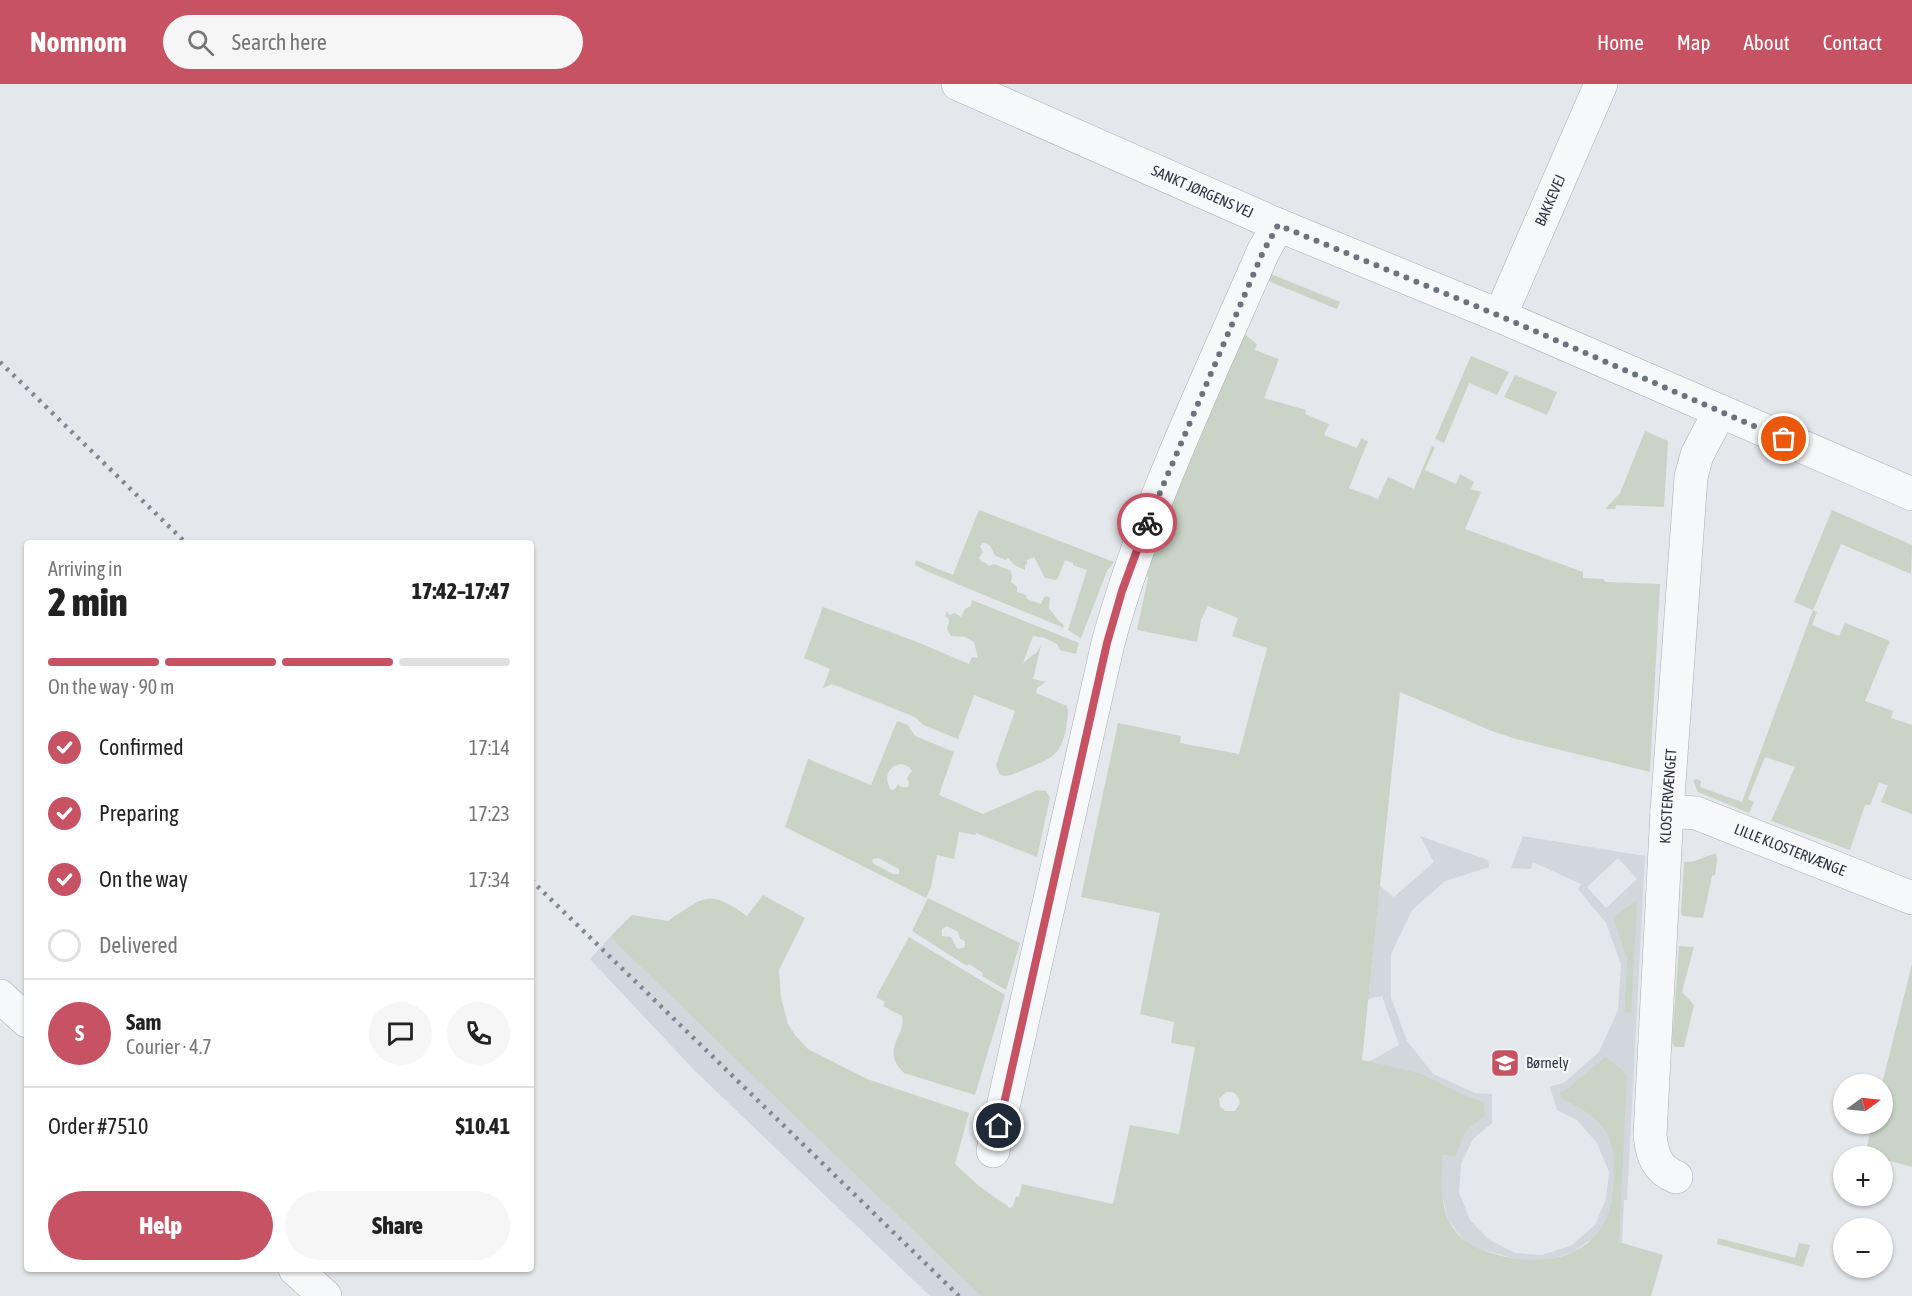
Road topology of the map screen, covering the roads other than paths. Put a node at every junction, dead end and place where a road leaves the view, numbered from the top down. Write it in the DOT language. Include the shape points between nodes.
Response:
graph roads {
  1 [pos="958,84"];
  2 [pos="1601,84"];
  3 [pos="1278,225"];
  4 [pos="1500,316"];
  5 [pos="1720,411"];
  6 [pos="1912,494"];
  7 [pos="1667,811"];
  8 [pos="1912,898"];
  9 [pos="0,996"];
  10 [pos="24,1018"];
  11 [pos="993,1151"];
  12 [pos="1676,1177"];
  13 [pos="298,1272"];
  14 [pos="325,1296"];
  1 -- 3 [label="street, SANKT JØRGENS VEJ"];
  2 -- 4 [label="street, BAKKEVEJ"];
  3 -- 4 [label="street, SANKT JØRGENS VEJ"];
  3 -- 11 [label="street" via="1152,510 1122,591"];
  4 -- 5 [label="street, SANKT JØRGENS VEJ"];
  5 -- 6 [label="street, SANKT JØRGENS VEJ"];
  5 -- 7 [label="street, KLOSTERVÆNGET" via="1697,455 1691,477"];
  7 -- 8 [label="street, LILLE KLOSTERVÆNGE" via="1696,813"];
  7 -- 12 [label="street, KLOSTERVÆNGET" via="1650,1135 1658,1166"];
  9 -- 10 [label="street"];
  13 -- 14 [label="street"];
}
